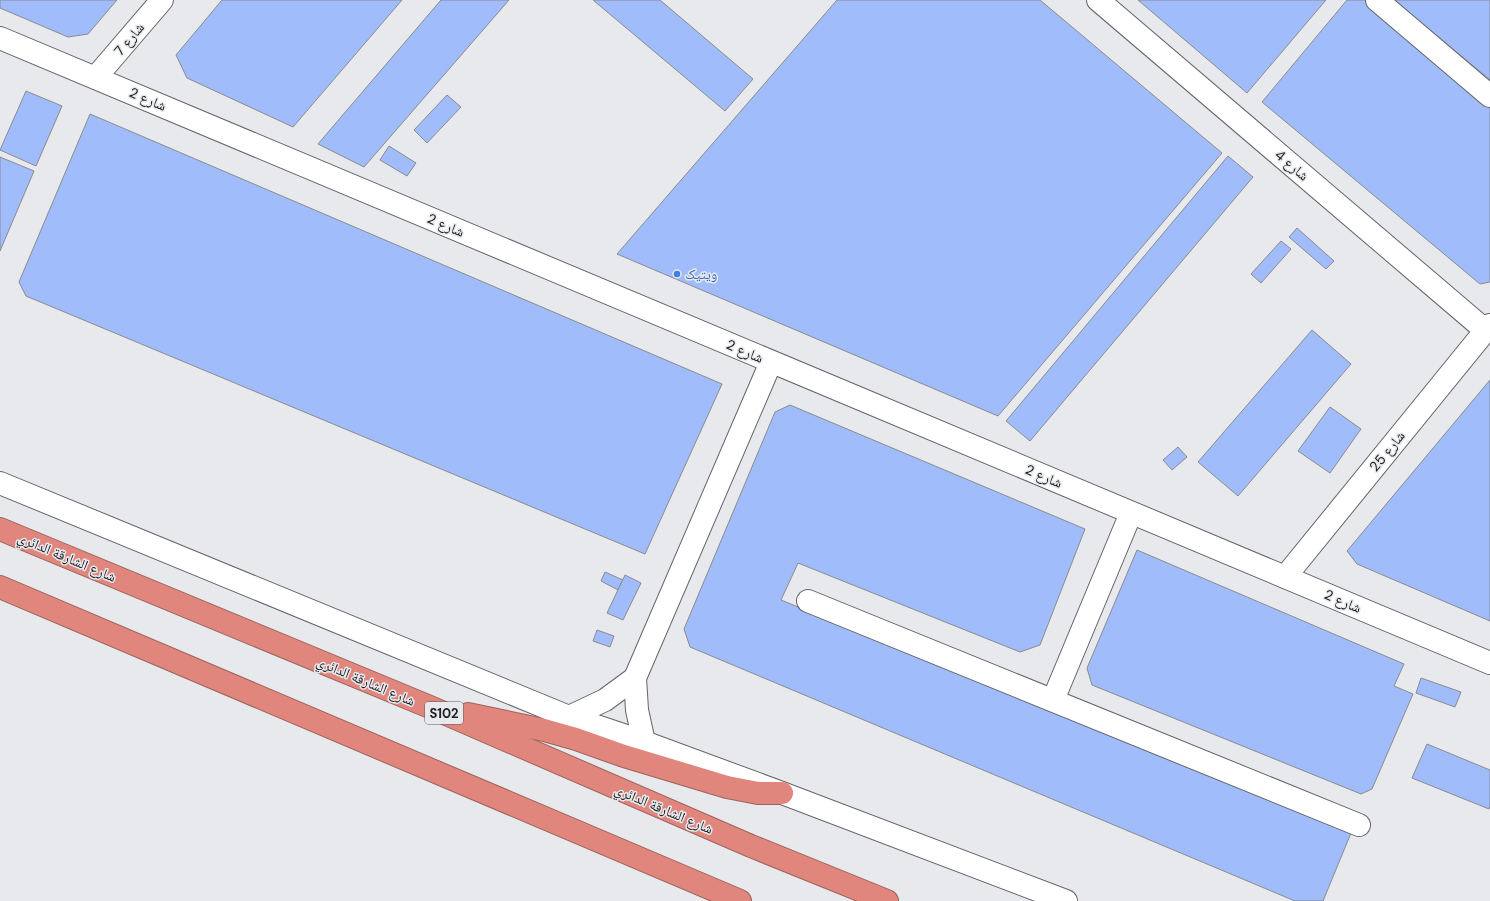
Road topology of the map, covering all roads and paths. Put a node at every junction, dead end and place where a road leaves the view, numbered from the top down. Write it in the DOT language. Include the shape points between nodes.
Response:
graph roads {
  1 [pos="162,0"];
  2 [pos="1098,0"];
  3 [pos="1377,0"];
  4 [pos="0,38"];
  5 [pos="96,77"];
  6 [pos="1490,96"];
  7 [pos="1488,327"];
  8 [pos="771,362"];
  9 [pos="0,482"];
  10 [pos="1131,513"];
  11 [pos="0,528"];
  12 [pos="1285,576"];
  13 [pos="0,587"];
  14 [pos="808,601"];
  15 [pos="1490,663"];
  16 [pos="635,678"];
  17 [pos="1052,700"];
  18 [pos="430,707"];
  19 [pos="569,717"];
  20 [pos="644,742"];
  21 [pos="782,793"];
  22 [pos="1359,825"];
  23 [pos="735,900"];
  24 [pos="887,901"];
  25 [pos="1066,901"];
  1 -- 5 [label="street, شارع 7"];
  2 -- 7 [label="street, شارع 4"];
  3 -- 6 [label="street"];
  4 -- 5 [label="street, شارع 2"];
  5 -- 8 [label="street, شارع 2"];
  7 -- 12 [label="street, شارع 25"];
  8 -- 10 [label="street, شارع 2"];
  8 -- 16 [label="street"];
  9 -- 19 [label="street"];
  10 -- 12 [label="street, شارع 2"];
  10 -- 17 [label="street"];
  11 -- 18 [label="highway, شارع الشارقة الدائري / S102"];
  12 -- 15 [label="street, شارع 2"];
  13 -- 23 [label="highway"];
  14 -- 17 [label="street"];
  16 -- 19 [label="street" via="605,700"];
  16 -- 20 [label="street" via="637,710"];
  17 -- 22 [label="street"];
  18 -- 21 [label="highway" via="544,730 727,788 758,793"];
  18 -- 24 [label="highway, شارع الشارقة الدائري / S102" via="751,846"];
  19 -- 20 [label="street"];
  20 -- 21 [label="street"];
  21 -- 25 [label="street"];
}
